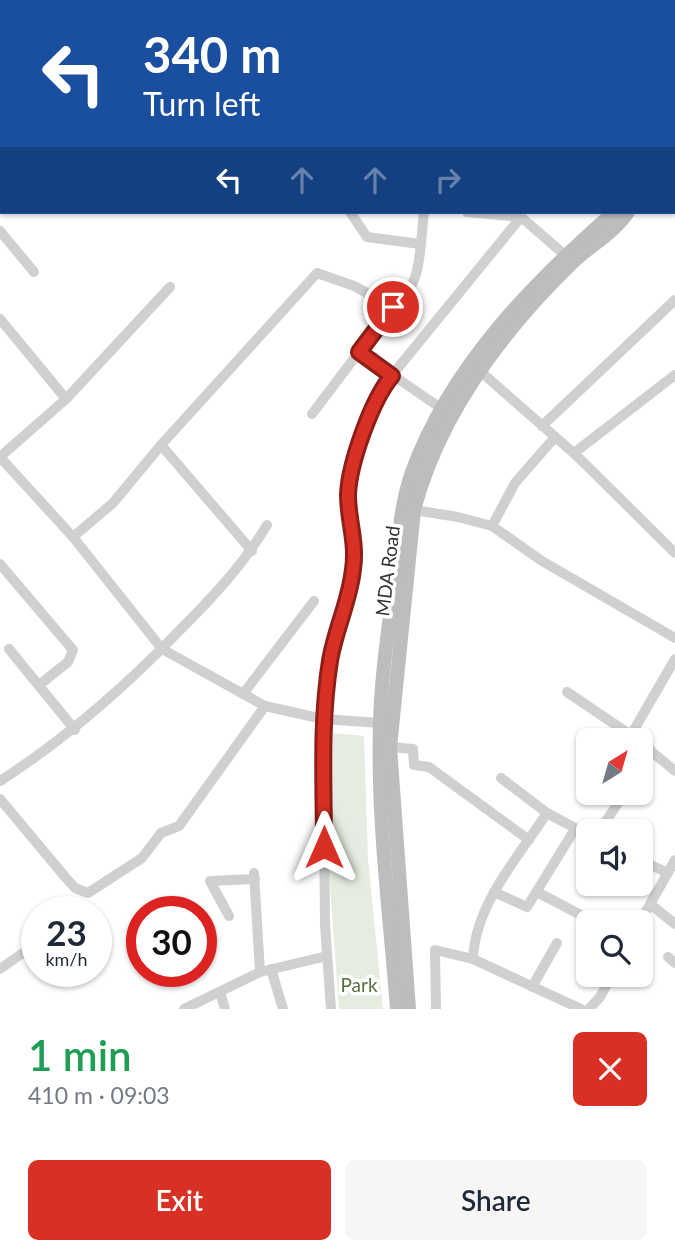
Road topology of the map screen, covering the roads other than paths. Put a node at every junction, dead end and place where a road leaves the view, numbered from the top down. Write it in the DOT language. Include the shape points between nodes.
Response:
graph roads {
  1 [pos="350,214"];
  2 [pos="424,214"];
  3 [pos="489,214"];
  4 [pos="612,214"];
  5 [pos="626,214"];
  6 [pos="521,217"];
  7 [pos="0,231"];
  8 [pos="3,244"];
  9 [pos="420,244"];
  10 [pos="565,255"];
  11 [pos="34,272"];
  12 [pos="170,287"];
  13 [pos="675,300"];
  14 [pos="393,307"];
  15 [pos="0,319"];
  16 [pos="359,352"];
  17 [pos="480,371"];
  18 [pos="675,375"];
  19 [pos="392,376"];
  20 [pos="66,399"];
  21 [pos="448,412"];
  22 [pos="312,414"];
  23 [pos="542,426"];
  24 [pos="555,437"];
  25 [pos="161,445"];
  26 [pos="574,453"];
  27 [pos="414,510"];
  28 [pos="267,525"];
  29 [pos="492,526"];
  30 [pos="73,537"];
  31 [pos="252,551"];
  32 [pos="675,553"];
  33 [pos="0,564"];
  34 [pos="314,601"];
  35 [pos="675,638"];
  36 [pos="393,642"];
  37 [pos="9,649"];
  38 [pos="162,649"];
  39 [pos="675,659"];
  40 [pos="39,685"];
  41 [pos="567,692"];
  42 [pos="243,694"];
  43 [pos="265,706"];
  44 [pos="323,719"];
  45 [pos="379,723"];
  46 [pos="620,728"];
  47 [pos="641,728"];
  48 [pos="75,730"];
  49 [pos="390,747"];
  50 [pos="653,751"];
  51 [pos="675,771"];
  52 [pos="501,778"];
  53 [pos="0,780"];
  54 [pos="387,789"];
  55 [pos="0,799"];
  56 [pos="547,813"];
  57 [pos="575,829"];
  58 [pos="529,840"];
  59 [pos="675,860"];
  60 [pos="653,866"];
  61 [pos="668,873"];
  62 [pos="494,892"];
  63 [pos="537,892"];
  64 [pos="650,904"];
  65 [pos="647,910"];
  66 [pos="576,913"];
  67 [pos="229,916"];
  68 [pos="675,924"];
  69 [pos="557,943"];
  70 [pos="21,954"];
  71 [pos="327,956"];
  72 [pos="472,959"];
  73 [pos="0,969"];
  74 [pos="271,970"];
  75 [pos="260,972"];
  76 [pos="532,987"];
  77 [pos="605,987"];
  78 [pos="220,992"];
  79 [pos="184,1009"];
  80 [pos="225,1009"];
  81 [pos="283,1009"];
  82 [pos="331,1009"];
  83 [pos="397,1009"];
  84 [pos="408,1009"];
  85 [pos="436,1009"];
  86 [pos="581,1009"];
  87 [pos="589,1009"];
  1 -- 9 [label="street" via="367,237"];
  2 -- 9 [label="street"];
  3 -- 6 [label="street"];
  4 -- 10 [label="main road, MDA Road"];
  5 -- 17 [label="main road, MDA Road" via="537,301"];
  6 -- 10 [label="street"];
  6 -- 19 [label="street"];
  7 -- 8 [label="street"];
  8 -- 11 [label="street"];
  9 -- 14 [label="street" via="412,288"];
  10 -- 21 [label="main road, MDA Road" via="529,290 470,365"];
  12 -- 20 [label="street"];
  13 -- 23 [label="street"];
  14 -- 16 [label="street"];
  14 -- 25 [label="street" via="317,273"];
  15 -- 20 [label="street"];
  16 -- 19 [label="street"];
  16 -- 22 [label="street"];
  17 -- 21 [label="main road, MDA Road"];
  17 -- 23 [label="street"];
  18 -- 26 [label="street"];
  19 -- 21 [label="street"];
  19 -- 44 [label="street" via="376,398 352,474 348,494 355,542 353,570 331,658"];
  20 -- 30 [label="street" via="0,457"];
  21 -- 27 [label="main road, MDA Road"];
  21 -- 36 [label="main road, MDA Road" via="412,473 403,508"];
  23 -- 24 [label="street"];
  24 -- 26 [label="street"];
  24 -- 29 [label="street" via="515,483"];
  25 -- 30 [label="street" via="113,503"];
  25 -- 31 [label="street"];
  26 -- 32 [label="street"];
  27 -- 29 [label="street"];
  27 -- 36 [label="main road, MDA Road"];
  28 -- 31 [label="street"];
  29 -- 35 [label="street" via="542,561"];
  30 -- 38 [label="street"];
  31 -- 38 [label="street"];
  33 -- 40 [label="street" via="73,650 68,662"];
  34 -- 42 [label="street"];
  36 -- 45 [label="main road, MDA Road"];
  36 -- 49 [label="main road, MDA Road"];
  37 -- 40 [label="street"];
  38 -- 42 [label="street"];
  38 -- 48 [label="street"];
  39 -- 47 [label="street"];
  40 -- 48 [label="street"];
  41 -- 46 [label="street"];
  42 -- 43 [label="street"];
  43 -- 44 [label="street"];
  43 -- 55 [label="street" via="179,826 161,833 142,858 88,893 75,888"];
  44 -- 45 [label="street"];
  44 -- 71 [label="street"];
  45 -- 54 [label="main road, MDA Road"];
  48 -- 53 [label="street"];
  49 -- 54 [label="main road, MDA Road"];
  49 -- 58 [label="street" via="413,749 414,765 429,767"];
  50 -- 51 [label="street"];
  52 -- 56 [label="street"];
  54 -- 83 [label="main road, MDA Road"];
  54 -- 84 [label="main road, MDA Road"];
  56 -- 57 [label="street"];
  56 -- 58 [label="street"];
  57 -- 63 [label="street"];
  58 -- 62 [label="street"];
  59 -- 61 [label="street"];
  60 -- 61 [label="street"];
  61 -- 64 [label="street"];
  62 -- 63 [label="street" via="527,908"];
  62 -- 72 [label="street" via="481,919"];
  63 -- 66 [label="street"];
  64 -- 65 [label="street"];
  64 -- 68 [label="street"];
  67 -- 75 [label="street" via="210,881 254,876"];
  69 -- 76 [label="street"];
  70 -- 73 [label="street"];
  71 -- 74 [label="street"];
  71 -- 82 [label="street"];
  72 -- 76 [label="street"];
  72 -- 85 [label="street" via="435,950"];
  74 -- 75 [label="street"];
  74 -- 81 [label="street"];
  75 -- 78 [label="street"];
  76 -- 86 [label="street"];
  77 -- 87 [label="street"];
  78 -- 79 [label="street"];
  78 -- 80 [label="street"];
}
